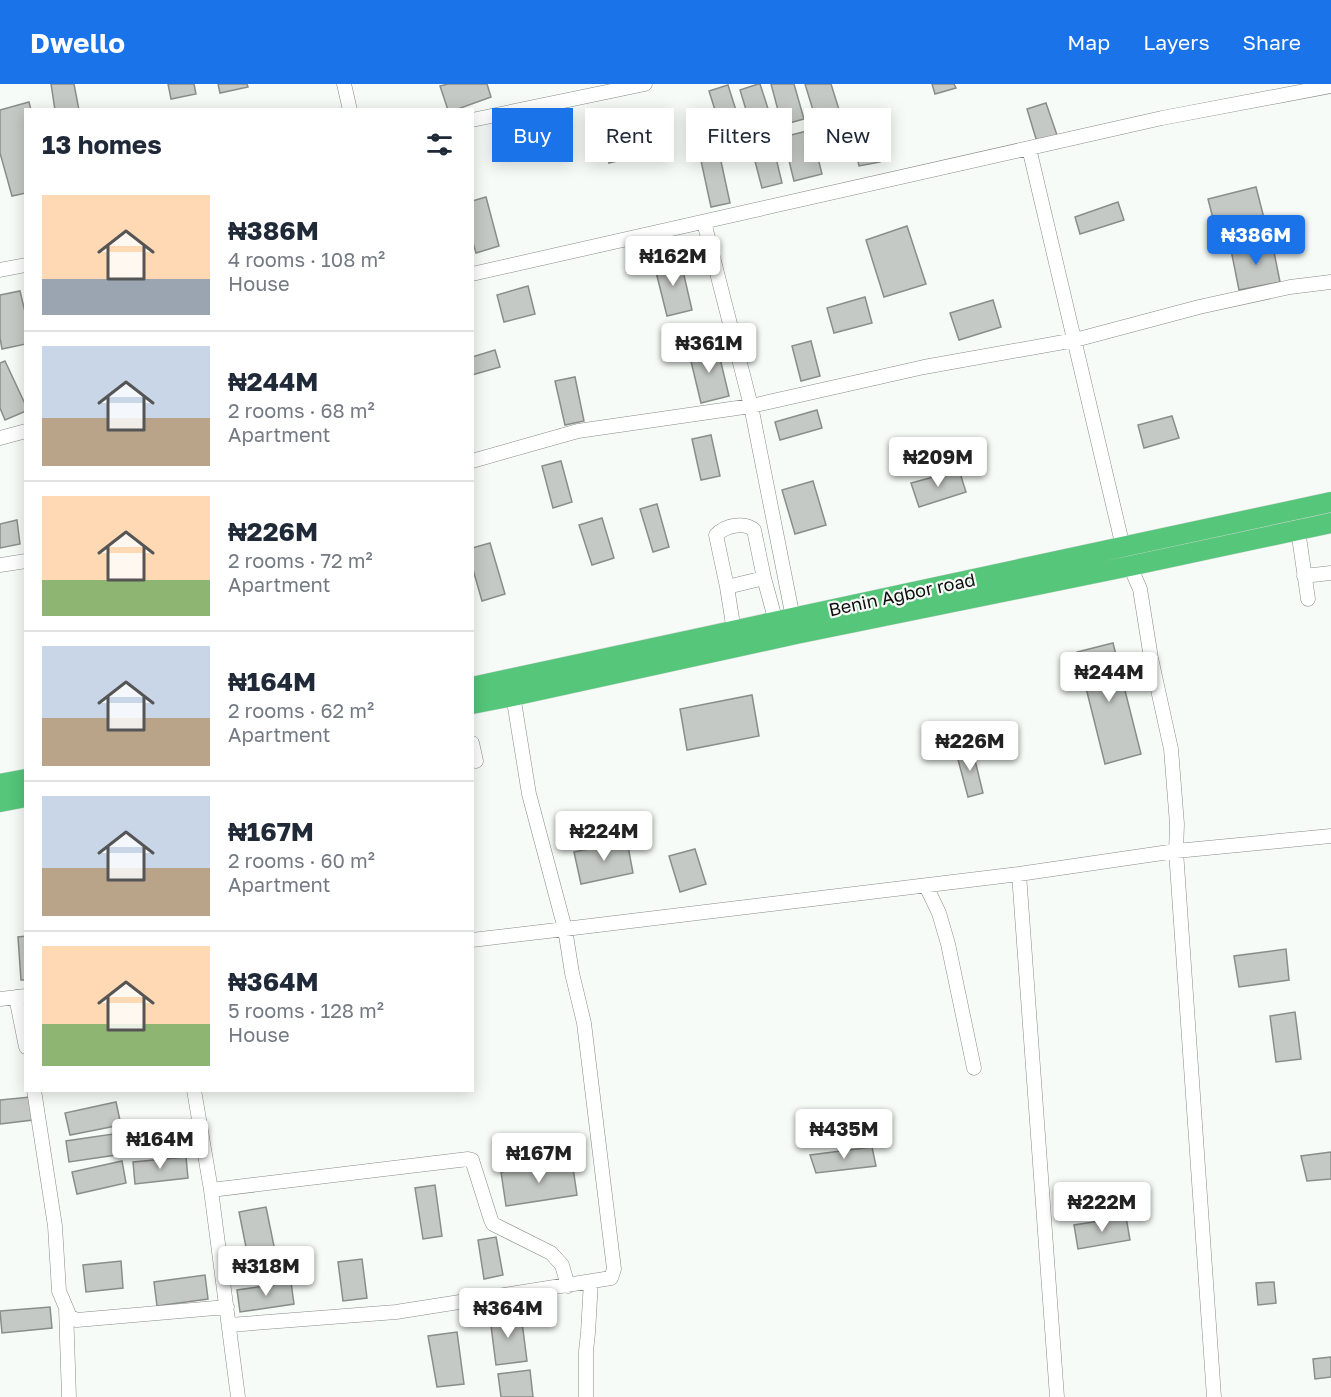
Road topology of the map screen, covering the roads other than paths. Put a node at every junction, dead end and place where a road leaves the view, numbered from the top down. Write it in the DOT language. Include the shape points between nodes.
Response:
graph roads {
  1 [pos="344,84"];
  2 [pos="645,84"];
  3 [pos="1331,86"];
  4 [pos="350,108"];
  5 [pos="474,120"];
  6 [pos="1029,148"];
  7 [pos="704,222"];
  8 [pos="24,265"];
  9 [pos="0,270"];
  10 [pos="474,274"];
  11 [pos="1331,282"];
  12 [pos="1075,340"];
  13 [pos="751,406"];
  14 [pos="24,431"];
  15 [pos="0,438"];
  16 [pos="474,460"];
  17 [pos="1331,502"];
  18 [pos="1331,523"];
  19 [pos="1298,530"];
  20 [pos="1123,547"];
  21 [pos="24,561"];
  22 [pos="0,565"];
  23 [pos="1130,566"];
  24 [pos="1331,573"];
  25 [pos="1304,576"];
  26 [pos="764,578"];
  27 [pos="727,587"];
  28 [pos="1308,599"];
  29 [pos="784,620"];
  30 [pos="734,631"];
  31 [pos="474,687"];
  32 [pos="512,687"];
  33 [pos="474,703"];
  34 [pos="474,752"];
  35 [pos="476,761"];
  36 [pos="24,779"];
  37 [pos="0,784"];
  38 [pos="24,797"];
  39 [pos="0,802"];
  40 [pos="1331,836"];
  41 [pos="1176,851"];
  42 [pos="1019,874"];
  43 [pos="926,886"];
  44 [pos="565,930"];
  45 [pos="474,940"];
  46 [pos="21,996"];
  47 [pos="0,999"];
  48 [pos="24,1027"];
  49 [pos="974,1068"];
  50 [pos="34,1092"];
  51 [pos="194,1092"];
  52 [pos="211,1190"];
  53 [pos="591,1281"];
  54 [pos="568,1286"];
  55 [pos="227,1307"];
  56 [pos="66,1308"];
  57 [pos="229,1325"];
  58 [pos="69,1397"];
  59 [pos="238,1397"];
  60 [pos="586,1397"];
  61 [pos="1057,1397"];
  62 [pos="1214,1397"];
  1 -- 4 [label="street"];
  2 -- 5 [label="street"];
  3 -- 6 [label="street"];
  6 -- 7 [label="street"];
  6 -- 12 [label="street"];
  7 -- 10 [label="street"];
  7 -- 13 [label="street"];
  8 -- 9 [label="street"];
  11 -- 12 [label="street" via="1198,307"];
  12 -- 13 [label="street" via="924,367"];
  12 -- 20 [label="street"];
  13 -- 16 [label="street" via="578,431"];
  13 -- 29 [label="street"];
  14 -- 15 [label="street"];
  17 -- 20 [label="highway, Benin Agbor road"];
  18 -- 19 [label="highway, Benin Agbor road"];
  19 -- 23 [label="highway, Benin Agbor road"];
  19 -- 25 [label="street"];
  20 -- 29 [label="highway, Benin Agbor road"];
  21 -- 22 [label="street"];
  23 -- 32 [label="highway, Benin Agbor road"];
  23 -- 41 [label="street" via="1140,589 1171,749 1178,824"];
  24 -- 25 [label="street"];
  25 -- 28 [label="street"];
  26 -- 27 [label="street"];
  26 -- 27 [label="street" via="754,530 742,525 716,535"];
  26 -- 29 [label="street"];
  27 -- 30 [label="street"];
  29 -- 30 [label="highway, Benin Agbor road"];
  30 -- 32 [label="highway, Benin Agbor road"];
  31 -- 32 [label="highway, Benin Agbor road"];
  32 -- 33 [label="highway, Benin Agbor road"];
  32 -- 44 [label="street" via="530,794"];
  34 -- 35 [label="street"];
  36 -- 37 [label="highway"];
  38 -- 39 [label="highway"];
  40 -- 41 [label="street"];
  41 -- 42 [label="street"];
  41 -- 62 [label="street"];
  42 -- 43 [label="street"];
  42 -- 61 [label="street"];
  43 -- 44 [label="street"];
  43 -- 49 [label="street" via="948,944"];
  44 -- 45 [label="street"];
  44 -- 53 [label="street" via="584,1023 614,1269 611,1278"];
  46 -- 47 [label="street"];
  46 -- 48 [label="street"];
  50 -- 56 [label="street" via="55,1226 59,1291"];
  51 -- 52 [label="street"];
  52 -- 54 [label="street" via="472,1160 493,1224 551,1252 562,1265"];
  52 -- 55 [label="street"];
  53 -- 54 [label="street"];
  53 -- 60 [label="street"];
  54 -- 57 [label="street" via="396,1312"];
  55 -- 56 [label="street" via="77,1320 70,1317"];
  55 -- 57 [label="street"];
  56 -- 58 [label="street"];
  57 -- 59 [label="street"];
}
